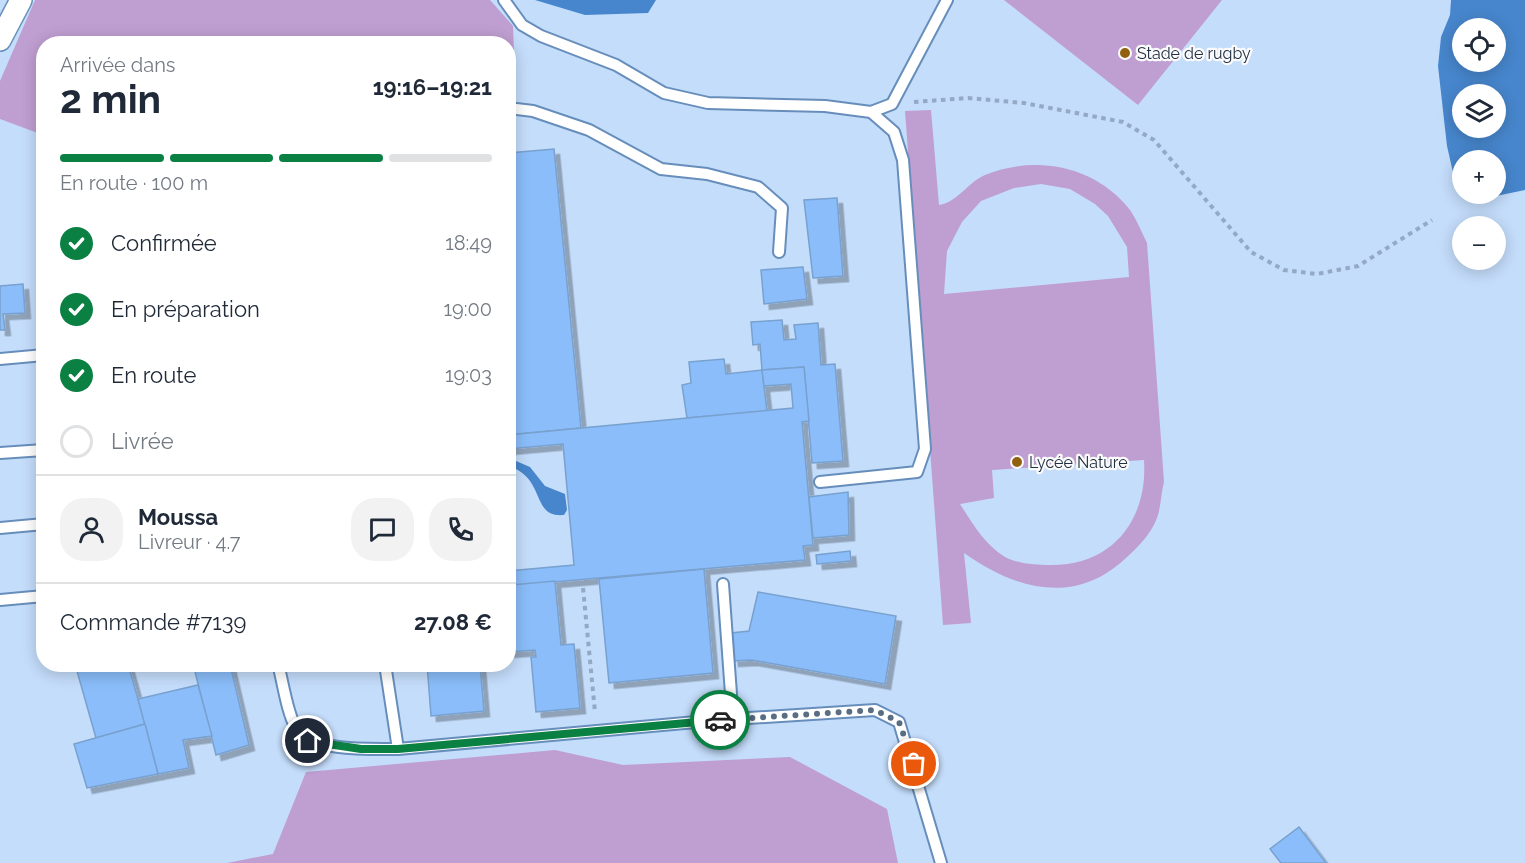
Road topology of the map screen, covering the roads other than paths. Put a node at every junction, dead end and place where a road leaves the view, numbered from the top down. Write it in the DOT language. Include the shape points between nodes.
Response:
graph roads {
  1 [pos="21,0"];
  2 [pos="504,0"];
  3 [pos="947,0"];
  4 [pos="0,40"];
  5 [pos="516,109"];
  6 [pos="872,112"];
  7 [pos="779,252"];
  8 [pos="36,356"];
  9 [pos="0,359"];
  10 [pos="36,451"];
  11 [pos="0,453"];
  12 [pos="820,482"];
  13 [pos="36,525"];
  14 [pos="0,528"];
  15 [pos="723,584"];
  16 [pos="36,597"];
  17 [pos="0,600"];
  18 [pos="280,672"];
  19 [pos="386,672"];
  20 [pos="718,720"];
  21 [pos="398,749"];
  22 [pos="941,863"];
  1 -- 4 [label="street"];
  2 -- 6 [label="lane" via="531,31 616,64 664,93 708,103 825,106"];
  3 -- 6 [label="lane" via="892,104"];
  5 -- 7 [label="lane" via="589,130 661,169 707,174 758,187 782,208"];
  6 -- 12 [label="lane" via="894,132 903,160 925,449 917,472"];
  8 -- 9 [label="lane"];
  10 -- 11 [label="lane"];
  13 -- 14 [label="lane"];
  15 -- 20 [label="lane" via="731,694"];
  16 -- 17 [label="lane"];
  18 -- 21 [label="lane" via="296,728 308,741 361,749"];
  19 -- 21 [label="lane"];
  20 -- 21 [label="lane"];
  20 -- 22 [label="lane" via="875,710 899,722"];
}
